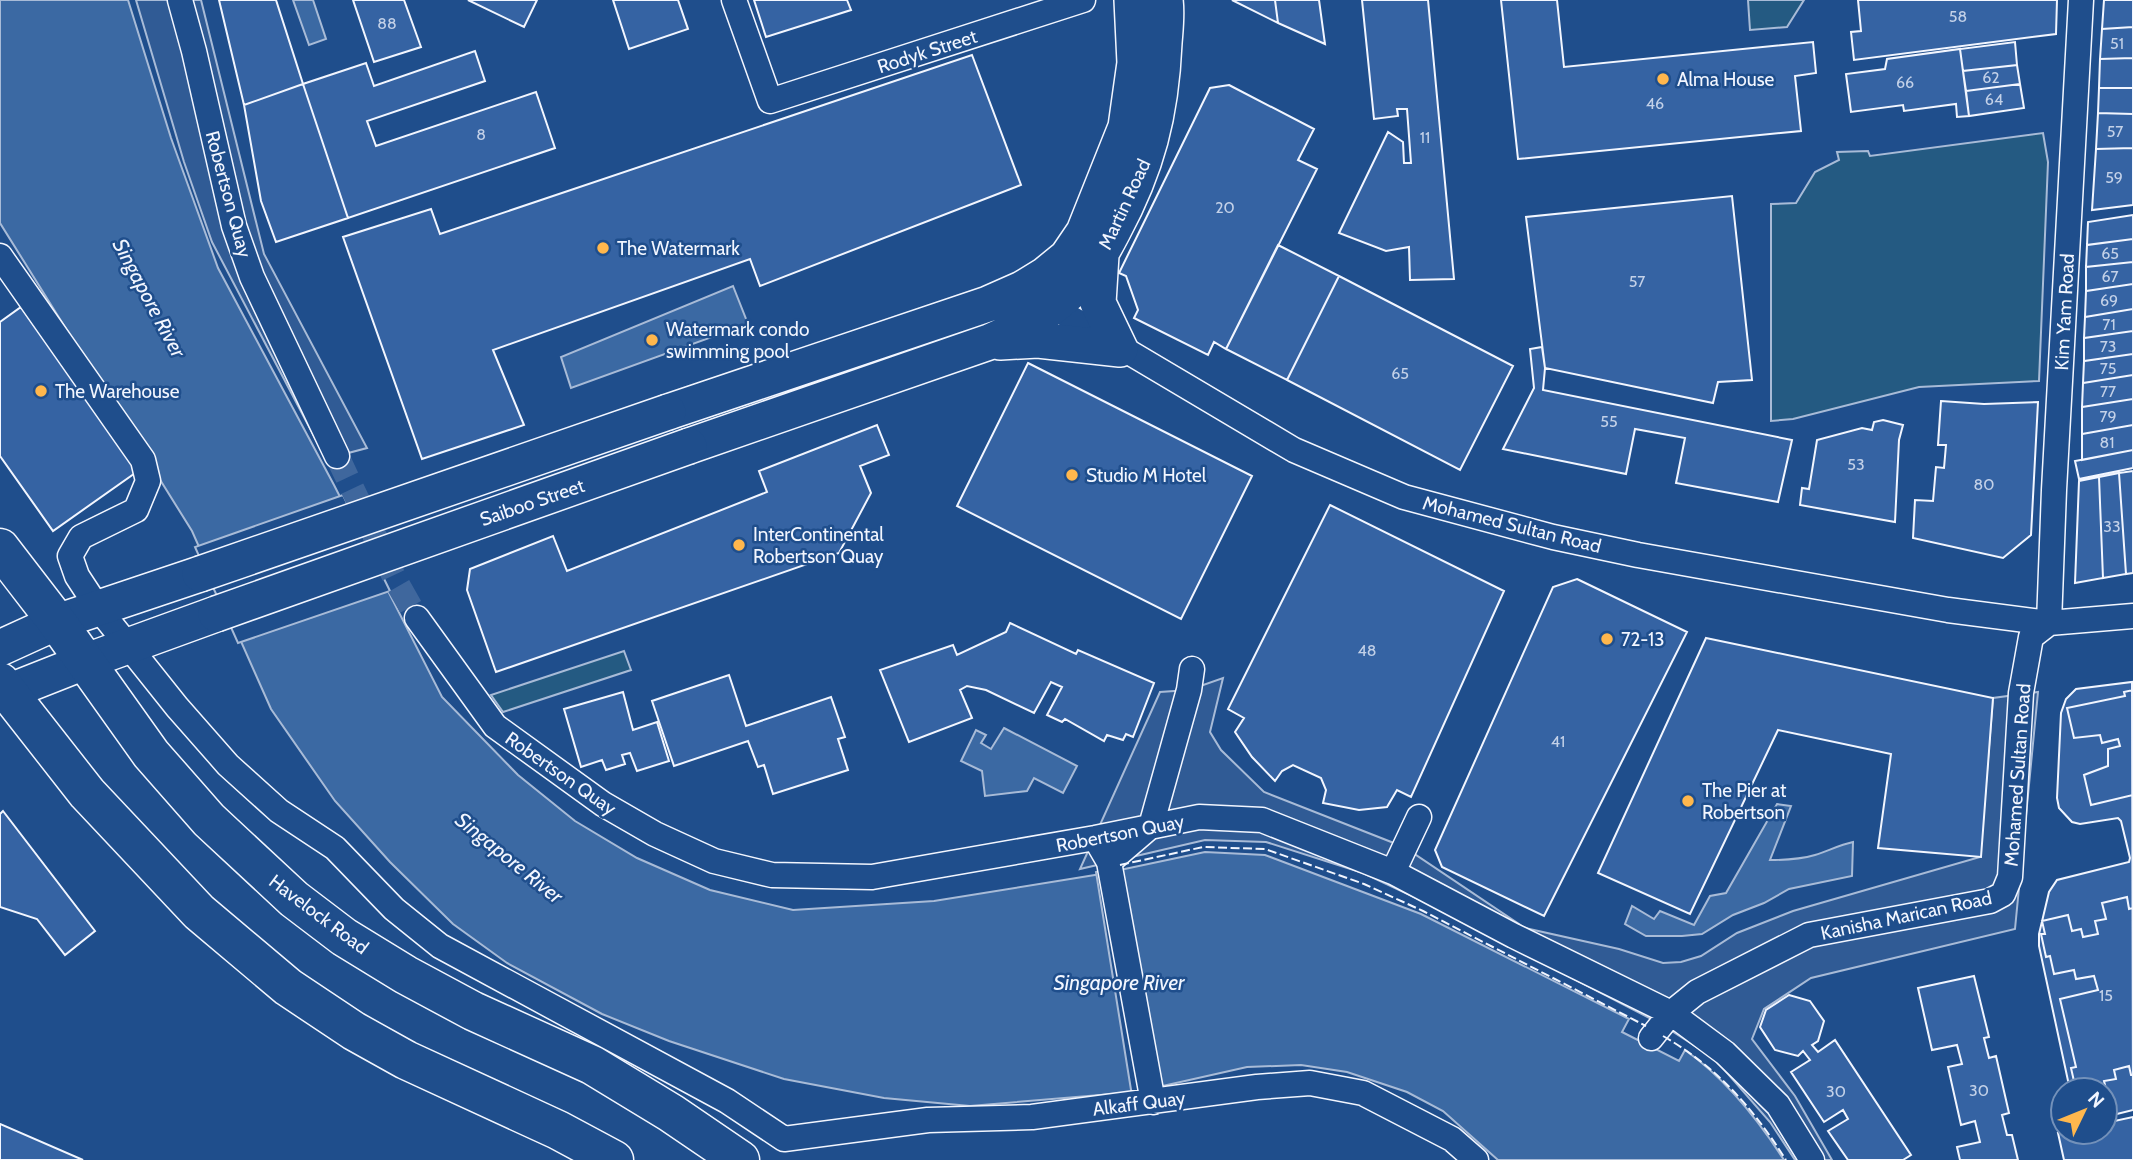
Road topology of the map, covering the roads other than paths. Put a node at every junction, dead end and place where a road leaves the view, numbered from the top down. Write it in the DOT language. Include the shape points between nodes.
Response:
graph roads {
  1 [pos="180,0"];
  2 [pos="734,0"];
  3 [pos="1083,0"];
  4 [pos="1132,0"];
  5 [pos="2081,0"];
  6 [pos="1160,2"];
  7 [pos="1101,255"];
  8 [pos="0,256"];
  9 [pos="1022,289"];
  10 [pos="1053,307"];
  11 [pos="989,342"];
  12 [pos="1120,349"];
  13 [pos="337,456"];
  14 [pos="0,548"];
  15 [pos="98,608"];
  16 [pos="2133,616"];
  17 [pos="417,618"];
  18 [pos="57,622"];
  19 [pos="2049,623"];
  20 [pos="128,647"];
  21 [pos="0,648"];
  22 [pos="84,662"];
  23 [pos="1192,669"];
  24 [pos="4,687"];
  25 [pos="1419,817"];
  26 [pos="1151,827"];
  27 [pos="1095,838"];
  28 [pos="1109,862"];
  29 [pos="1393,872"];
  30 [pos="2003,894"];
  31 [pos="1671,1013"];
  32 [pos="1651,1038"];
  33 [pos="1153,1102"];
  34 [pos="614,1160"];
  35 [pos="740,1160"];
  36 [pos="1476,1160"];
  37 [pos="1812,1160"];
  1 -- 13 [label="street, Robertson Quay" via="234,226 261,273"];
  2 -- 3 [label="street, Rodyk Street" via="770,101"];
  4 -- 9 [label="street, Martin Road" via="1135,63 1125,127 1101,192 1067,257"];
  5 -- 19 [label="street, Kim Yam Road"];
  6 -- 7 [label="street, Martin Road" via="1163,71 1152,141 1129,201"];
  7 -- 10 [label="street, Martin Road" via="1079,284"];
  7 -- 12 [label="street" via="1098,303"];
  8 -- 15 [label="street" via="143,460 148,481 136,510 80,537 70,556"];
  9 -- 10 [label="street, Mohamed Sultan Road"];
  9 -- 15 [label="street, bridge"];
  10 -- 11 [label="street, Saiboo Street" via="1024,327"];
  10 -- 12 [label="street, Mohamed Sultan Road"];
  11 -- 12 [label="street" via="1038,340"];
  11 -- 20 [label="street, Saiboo Street, bridge"];
  12 -- 19 [label="street, Mohamed Sultan Road" via="1294,450 1404,497 1638,555 1948,610"];
  14 -- 18 [label="main road, Havelock Road"];
  15 -- 18 [label="street"];
  15 -- 20 [label="street"];
  16 -- 19 [label="street, Mohamed Sultan Road"];
  17 -- 27 [label="street, Robertson Quay" via="495,726 603,804 714,861 772,875 872,877"];
  18 -- 21 [label="street"];
  18 -- 22 [label="main road, Havelock Road"];
  19 -- 30 [label="street, Mohamed Sultan Road" via="2031,637 2021,694 2010,877"];
  20 -- 22 [label="street, Saiboo Street"];
  20 -- 33 [label="street, Alkaff Quay" via="228,765 279,811 335,848 394,909 440,946 715,1094 784,1139 928,1120 1032,1117"];
  22 -- 24 [label="street, Saiboo Street"];
  22 -- 35 [label="main road, Havelock Road" via="150,754 209,820 294,899 344,937 473,1011 592,1065"];
  23 -- 26 [label="street"];
  24 -- 34 [label="main road" via="87,793 190,902 288,987 406,1060"];
  25 -- 29 [label="street"];
  26 -- 27 [label="street, Robertson Quay"];
  26 -- 28 [label="street"];
  26 -- 29 [label="street, Robertson Quay" via="1199,817 1262,820"];
  27 -- 28 [label="street"];
  28 -- 33 [label="street"];
  29 -- 31 [label="street, Robertson Quay"];
  30 -- 31 [label="street, Kanisha Marican Road" via="1990,901 1810,935 1696,992"];
  31 -- 32 [label="street, Kanisha Marican Road"];
  31 -- 37 [label="street, Robertson Quay" via="1725,1053 1778,1105"];
  33 -- 36 [label="street, Alkaff Quay" via="1310,1083 1363,1093 1452,1139"];
}
